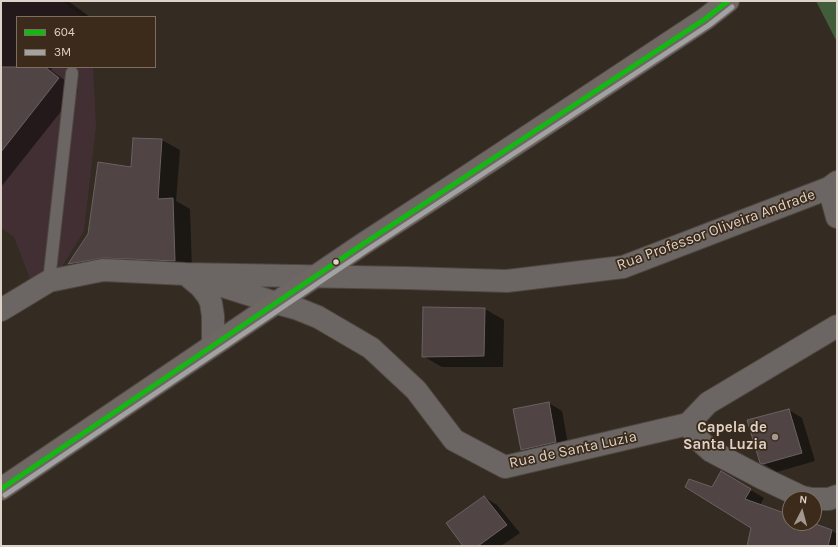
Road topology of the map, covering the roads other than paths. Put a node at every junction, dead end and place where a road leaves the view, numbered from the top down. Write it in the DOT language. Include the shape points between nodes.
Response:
graph roads {
  1 [pos="728,1"];
  2 [pos="72,73"];
  3 [pos="833,185"];
  4 [pos="837,217"];
  5 [pos="185,274"];
  6 [pos="315,276"];
  7 [pos="50,281"];
  8 [pos="276,303"];
  9 [pos="1,310"];
  10 [pos="837,326"];
  11 [pos="213,345"];
  12 [pos="688,424"];
  13 [pos="1,489"];
  14 [pos="789,491"];
  15 [pos="837,496"];
  16 [pos="822,499"];
  1 -- 6 [label="main road" via="669,43"];
  2 -- 7 [label="lane"];
  3 -- 4 [label="street"];
  3 -- 6 [label="street, Rua Professor Oliveira Andrade" via="624,267 506,280"];
  5 -- 6 [label="street, Rua Professor Oliveira Andrade"];
  5 -- 7 [label="street, Rua Professor Oliveira Andrade" via="102,270"];
  5 -- 8 [label="street, Rua Professor Oliveira Andrade"];
  5 -- 11 [label="street" via="208,296"];
  6 -- 8 [label="main road"];
  7 -- 9 [label="street, Rua Professor Oliveira Andrade"];
  8 -- 11 [label="main road"];
  8 -- 12 [label="street, Rua de Santa Luzia" via="318,318 371,348 416,390 454,440 505,467"];
  10 -- 12 [label="street" via="708,403"];
  11 -- 13 [label="main road"];
  12 -- 14 [label="street" via="711,452"];
  15 -- 16 [label="street"];
}
